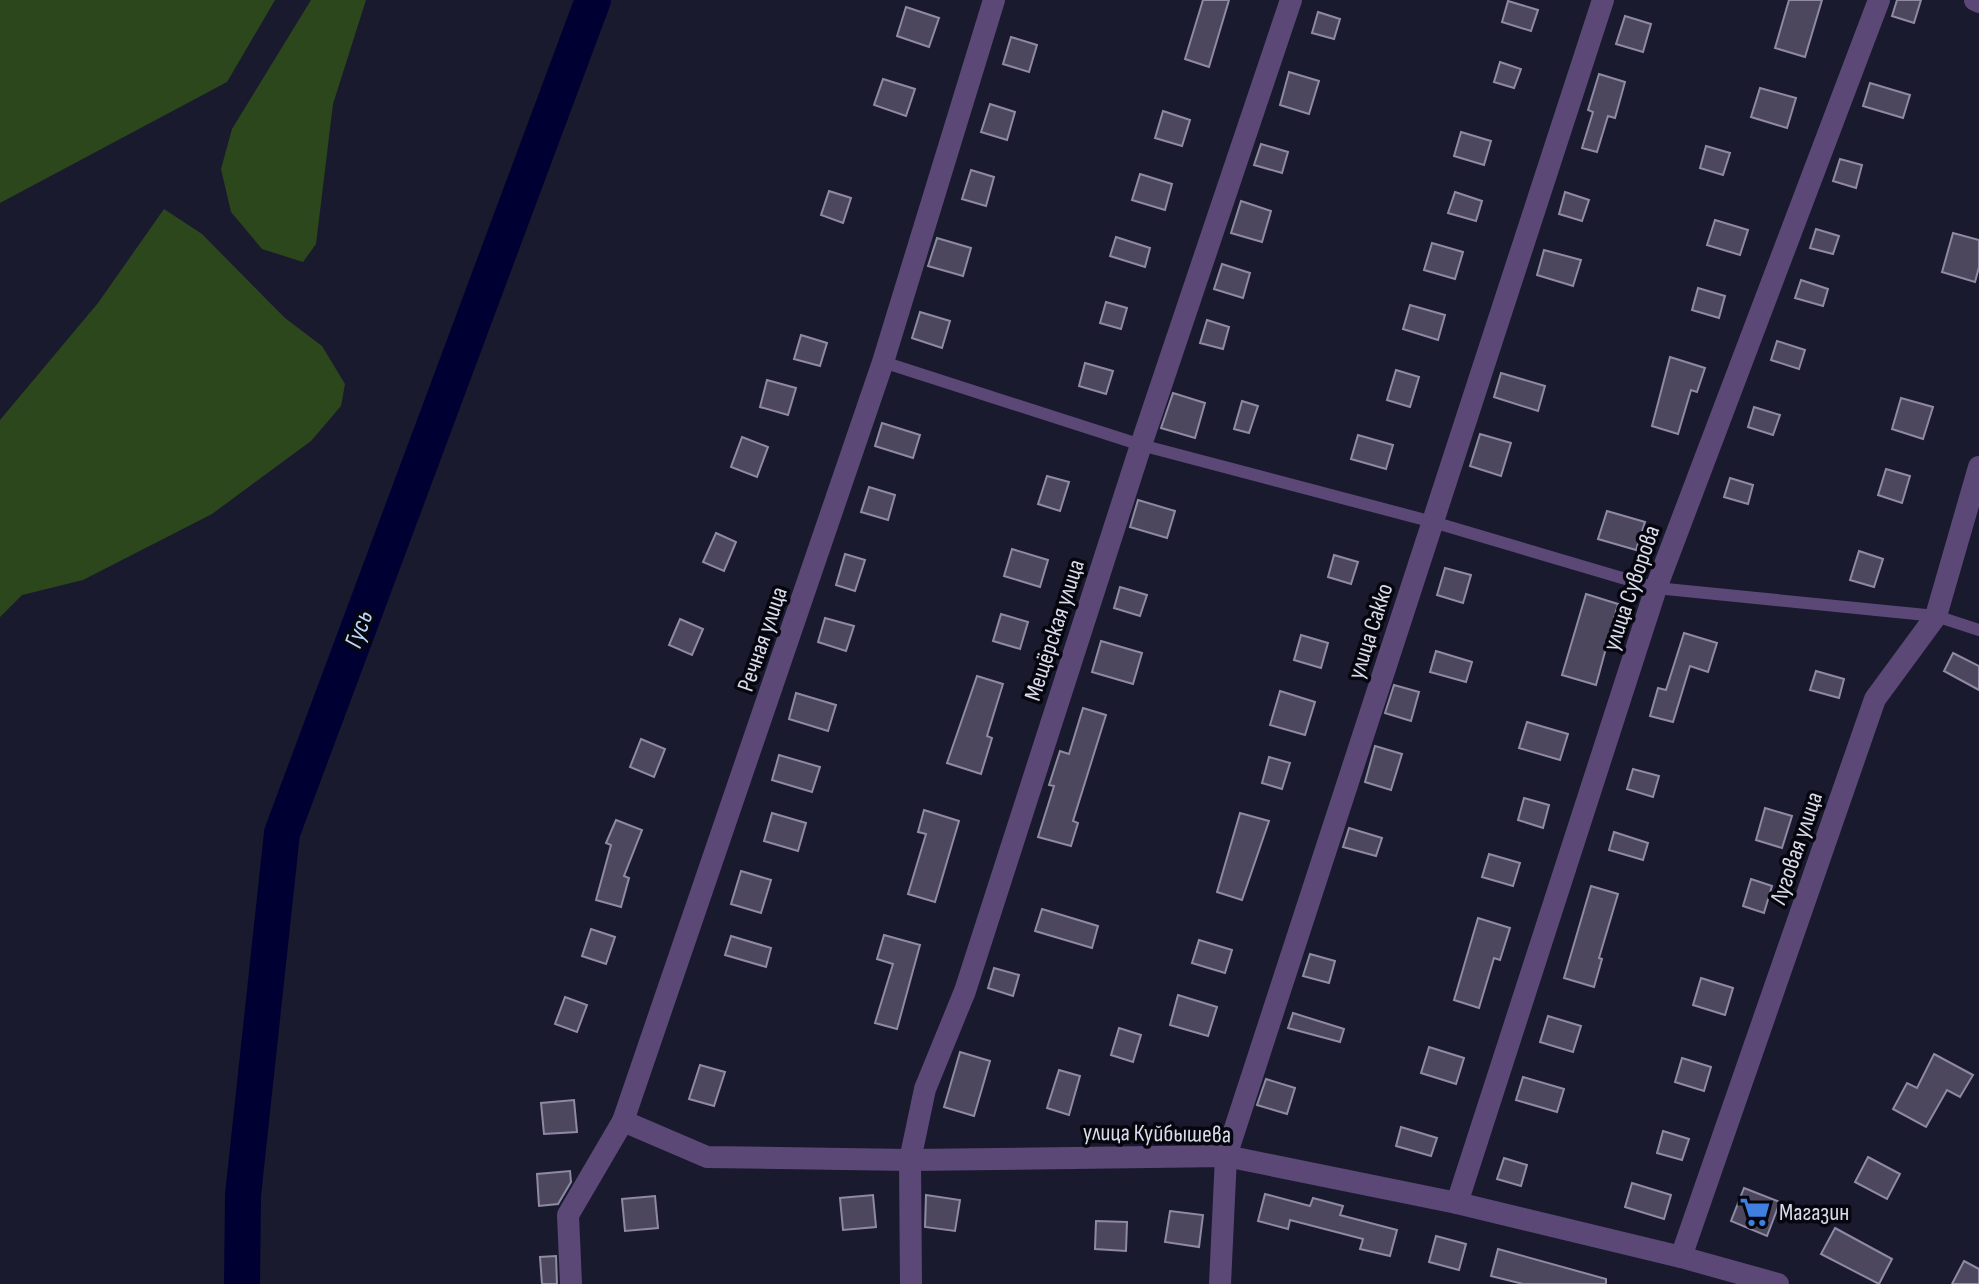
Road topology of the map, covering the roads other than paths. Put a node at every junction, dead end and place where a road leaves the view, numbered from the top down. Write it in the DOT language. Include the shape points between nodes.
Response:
graph roads {
  1 [pos="994,0"];
  2 [pos="1291,0"];
  3 [pos="1603,0"];
  4 [pos="1879,0"];
  5 [pos="883,362"];
  6 [pos="1141,445"];
  7 [pos="1979,467"];
  8 [pos="1433,522"];
  9 [pos="1656,588"];
  10 [pos="1936,616"];
  11 [pos="1979,630"];
  12 [pos="623,1121"];
  13 [pos="1226,1156"];
  14 [pos="910,1160"];
  15 [pos="1457,1203"];
  16 [pos="1681,1257"];
  17 [pos="571,1284"];
  18 [pos="911,1284"];
  19 [pos="1220,1284"];
  20 [pos="1778,1284"];
  1 -- 5 [label="street, Речная улица"];
  2 -- 6 [label="street, Мещёрская улица"];
  3 -- 8 [label="street, улица Сакко"];
  4 -- 9 [label="street, улица Суворова"];
  5 -- 6 [label="lane"];
  5 -- 12 [label="street, Речная улица"];
  6 -- 8 [label="lane"];
  6 -- 14 [label="street, Мещёрская улица" via="965,991 925,1089"];
  7 -- 10 [label="street, Луговая улица"];
  8 -- 9 [label="lane"];
  8 -- 13 [label="street, улица Сакко"];
  9 -- 10 [label="lane"];
  9 -- 15 [label="street, улица Суворова"];
  10 -- 11 [label="lane"];
  10 -- 16 [label="street, Луговая улица" via="1875,699"];
  12 -- 14 [label="street, улица Куйбышева" via="707,1157"];
  12 -- 17 [label="street, Речная улица" via="568,1215"];
  13 -- 14 [label="street, улица Куйбышева"];
  13 -- 15 [label="street, улица Куйбышева"];
  13 -- 19 [label="street, улица Сакко"];
  14 -- 18 [label="street, Мещёрская улица"];
  15 -- 16 [label="street, улица Куйбышева"];
  16 -- 20 [label="street, улица Куйбышева"];
}
